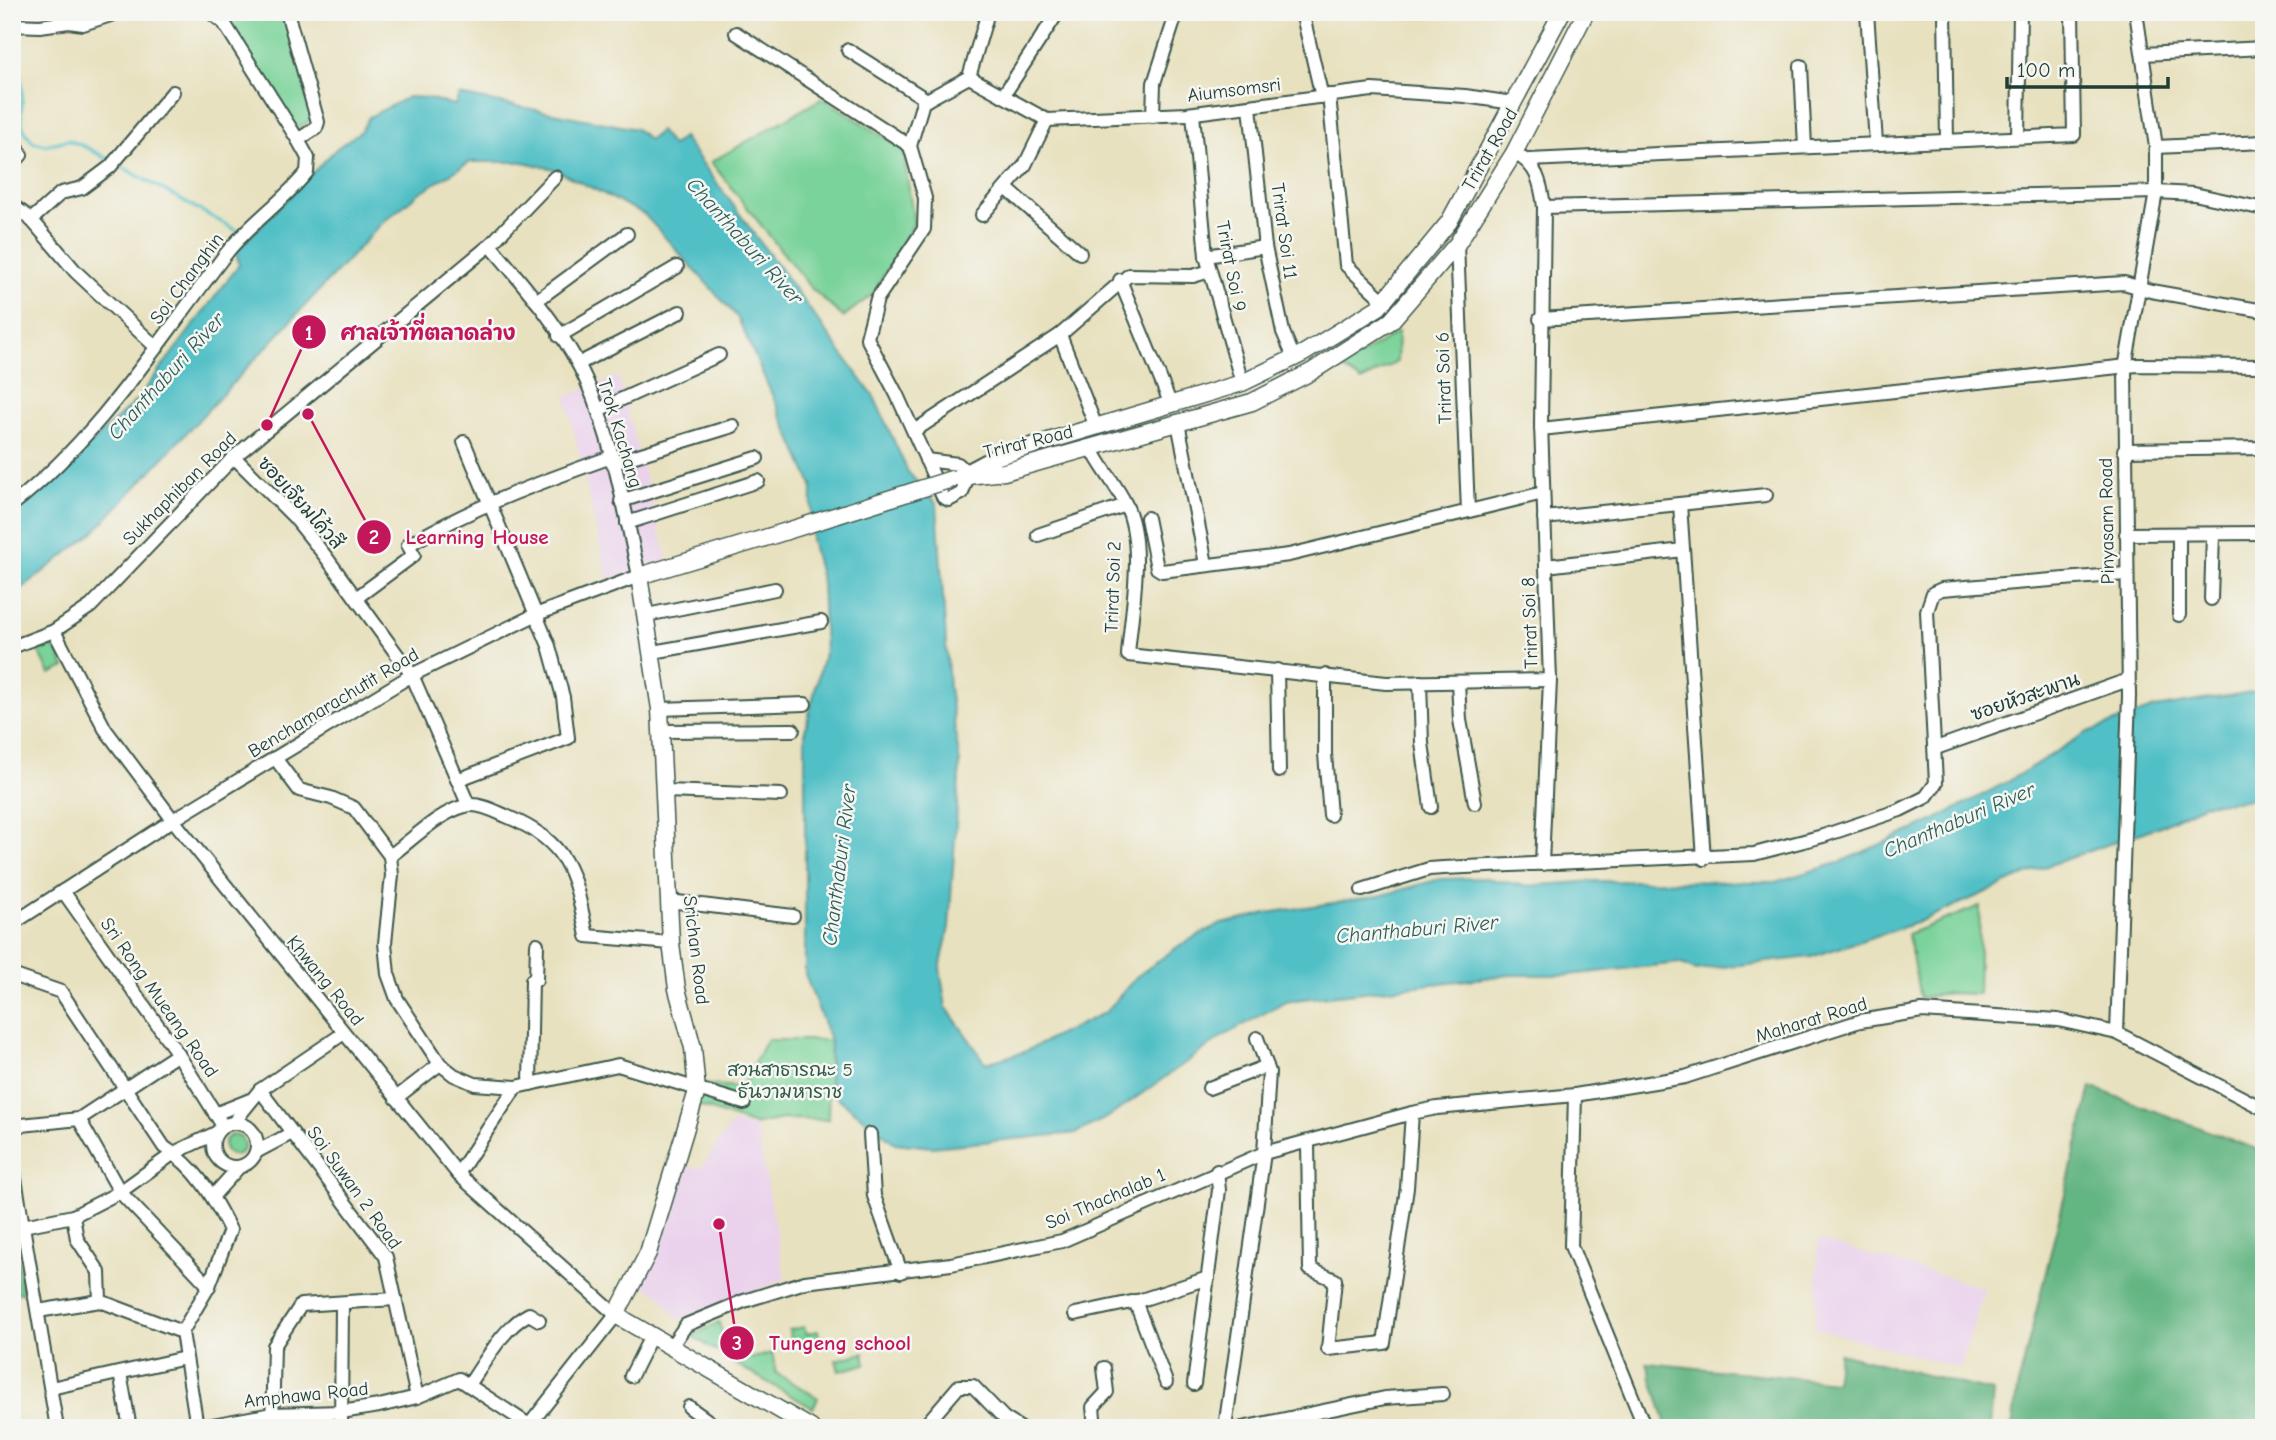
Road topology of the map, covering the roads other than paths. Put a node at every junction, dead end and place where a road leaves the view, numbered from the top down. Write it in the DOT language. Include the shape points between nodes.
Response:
graph roads {
  1 [pos="120,12"];
  2 [pos="210,12"];
  3 [pos="287,12"];
  4 [pos="988,12"];
  5 [pos="1058,12"];
  6 [pos="1177,12"];
  7 [pos="1302,12"];
  8 [pos="1562,12"];
  9 [pos="1586,12"];
  10 [pos="1867,12"];
  11 [pos="1945,12"];
  12 [pos="2020,12"];
  13 [pos="2072,12"];
  14 [pos="2136,12"];
  15 [pos="17,25"];
  16 [pos="736,33"];
  17 [pos="2264,48"];
  18 [pos="848,50"];
  19 [pos="2143,54"];
  20 [pos="1801,66"];
  21 [pos="969,77"];
  22 [pos="173,92"];
  23 [pos="1003,96"];
  24 [pos="1326,96"];
  25 [pos="927,100"];
  26 [pos="1513,103"];
  27 [pos="1250,107"];
  28 [pos="1193,114"];
  29 [pos="1153,116"];
  30 [pos="1047,120"];
  31 [pos="12,134"];
  32 [pos="2018,137"];
  33 [pos="298,140"];
  34 [pos="1947,141"];
  35 [pos="2264,142"];
  36 [pos="1876,143"];
  37 [pos="910,146"];
  38 [pos="1805,147"];
  39 [pos="2156,147"];
  40 [pos="1521,157"];
  41 [pos="12,165"];
  42 [pos="555,177"];
  43 [pos="1006,188"];
  44 [pos="2156,192"];
  45 [pos="12,205"];
  46 [pos="1544,207"];
  47 [pos="2264,209"];
  48 [pos="982,215"];
  49 [pos="31,220"];
  50 [pos="626,234"];
  51 [pos="1457,244"];
  52 [pos="490,245"];
  53 [pos="1265,247"];
  54 [pos="1080,253"];
  55 [pos="1206,256"];
  56 [pos="677,267"];
  57 [pos="1210,271"];
  58 [pos="1120,280"];
  59 [pos="2140,288"];
  60 [pos="536,301"];
  61 [pos="1384,301"];
  62 [pos="680,312"];
  63 [pos="2264,312"];
  64 [pos="1540,318"];
  65 [pos="559,335"];
  66 [pos="1060,335"];
  67 [pos="157,348"];
  68 [pos="719,355"];
  69 [pos="1294,358"];
  70 [pos="578,364"];
  71 [pos="2264,366"];
  72 [pos="2125,368"];
  73 [pos="1242,383"];
  74 [pos="1171,405"];
  75 [pos="598,410"];
  76 [pos="1178,423"];
  77 [pos="733,426"];
  78 [pos="1096,427"];
  79 [pos="1541,429"];
  80 [pos="914,432"];
  81 [pos="464,442"];
  82 [pos="1091,447"];
  83 [pos="2264,448"];
  84 [pos="2124,450"];
  85 [pos="234,457"];
  86 [pos="757,458"];
  87 [pos="611,460"];
  88 [pos="926,460"];
  89 [pos="961,476"];
  90 [pos="758,481"];
  91 [pos="1543,493"];
  92 [pos="1766,495"];
  93 [pos="621,501"];
  94 [pos="491,503"];
  95 [pos="1680,504"];
  96 [pos="12,505"];
  97 [pos="1126,505"];
  98 [pos="1468,511"];
  99 [pos="1147,518"];
  100 [pos="1544,518"];
  101 [pos="627,523"];
  102 [pos="2264,533"];
  103 [pos="2126,534"];
  104 [pos="2213,534"];
  105 [pos="1038,535"];
  106 [pos="2179,535"];
  107 [pos="1683,550"];
  108 [pos="1206,564"];
  109 [pos="1546,566"];
  110 [pos="2126,573"];
  111 [pos="639,576"];
  112 [pos="775,589"];
  113 [pos="356,598"];
  114 [pos="2211,599"];
  115 [pos="535,615"];
  116 [pos="647,615"];
  117 [pos="2179,615"];
  118 [pos="821,622"];
  119 [pos="54,631"];
  120 [pos="12,647"];
  121 [pos="653,652"];
  122 [pos="1128,655"];
  123 [pos="1277,670"];
  124 [pos="412,675"];
  125 [pos="1325,675"];
  126 [pos="1550,680"];
  127 [pos="2128,681"];
  128 [pos="1420,682"];
  129 [pos="1458,682"];
  130 [pos="805,704"];
  131 [pos="660,709"];
  132 [pos="793,730"];
  133 [pos="662,731"];
  134 [pos="1936,748"];
  135 [pos="275,758"];
  136 [pos="1279,771"];
  137 [pos="457,780"];
  138 [pos="664,791"];
  139 [pos="781,795"];
  140 [pos="1475,803"];
  141 [pos="468,804"];
  142 [pos="1431,807"];
  143 [pos="1330,815"];
  144 [pos="173,820"];
  145 [pos="390,856"];
  146 [pos="1704,859"];
  147 [pos="1542,864"];
  148 [pos="1362,890"];
  149 [pos="63,891"];
  150 [pos="668,901"];
  151 [pos="793,916"];
  152 [pos="12,924"];
  153 [pos="671,943"];
  154 [pos="537,944"];
  155 [pos="12,975"];
  156 [pos="344,1033"];
  157 [pos="2117,1033"];
  158 [pos="1257,1038"];
  159 [pos="178,1054"];
  160 [pos="440,1064"];
  161 [pos="1267,1066"];
  162 [pos="530,1084"];
  163 [pos="516,1087"];
  164 [pos="125,1088"];
  165 [pos="1209,1088"];
  166 [pos="697,1091"];
  167 [pos="256,1094"];
  168 [pos="1575,1095"];
  169 [pos="396,1098"];
  170 [pos="744,1103"];
  171 [pos="1437,1108"];
  172 [pos="2264,1109"];
  173 [pos="1412,1113"];
  174 [pos="215,1114"];
  175 [pos="79,1119"];
  176 [pos="12,1126"];
  177 [pos="224,1127"];
  178 [pos="292,1133"];
  179 [pos="870,1134"];
  180 [pos="1308,1143"];
  181 [pos="256,1152"];
  182 [pos="174,1153"];
  183 [pos="1264,1153"];
  184 [pos="12,1161"];
  185 [pos="239,1167"];
  186 [pos="1217,1171"];
  187 [pos="458,1174"];
  188 [pos="120,1192"];
  189 [pos="213,1196"];
  190 [pos="73,1216"];
  191 [pos="23,1226"];
  192 [pos="901,1272"];
  193 [pos="1208,1278"];
  194 [pos="209,1286"];
  195 [pos="395,1299"];
  196 [pos="100,1301"];
  197 [pos="1135,1301"];
  198 [pos="342,1303"];
  199 [pos="38,1311"];
  200 [pos="1075,1314"];
  201 [pos="616,1315"];
  202 [pos="539,1320"];
  203 [pos="182,1332"];
  204 [pos="652,1334"];
  205 [pos="672,1345"];
  206 [pos="185,1358"];
  207 [pos="1104,1368"];
  208 [pos="120,1373"];
  209 [pos="631,1376"];
  210 [pos="1166,1382"];
  211 [pos="1194,1384"];
  212 [pos="469,1385"];
  213 [pos="51,1388"];
  214 [pos="1443,1394"];
  215 [pos="417,1397"];
  216 [pos="689,1407"];
  217 [pos="341,1412"];
  218 [pos="272,1414"];
  219 [pos="800,1425"];
  220 [pos="528,1426"];
  221 [pos="57,1428"];
  222 [pos="130,1428"];
  223 [pos="196,1428"];
  224 [pos="272,1428"];
  225 [pos="341,1428"];
  226 [pos="718,1428"];
  227 [pos="923,1428"];
  228 [pos="1020,1428"];
  229 [pos="1095,1428"];
  230 [pos="1225,1428"];
  231 [pos="1242,1428"];
  232 [pos="1645,1428"];
  1 -- 15 [label="street" via="83,24"];
  2 -- 33 [label="street" via="224,23"];
  3 -- 33 [label="street" via="318,122"];
  4 -- 21 [label="street"];
  5 -- 23 [label="street"];
  6 -- 29 [label="street" via="1154,83"];
  7 -- 24 [label="street"];
  8 -- 26 [label="main road, Trirat Road"];
  9 -- 40 [label="main road, Trirat Road"];
  10 -- 36 [label="street"];
  11 -- 34 [label="street"];
  12 -- 32 [label="street"];
  13 -- 32 [label="street" via="2074,135"];
  14 -- 19 [label="street, Pinyasarn Road"];
  16 -- 37 [label="street"];
  17 -- 19 [label="street"];
  18 -- 25 [label="street"];
  19 -- 39 [label="street, Pinyasarn Road"];
  20 -- 38 [label="street"];
  21 -- 23 [label="street"];
  21 -- 25 [label="street"];
  22 -- 49 [label="street" via="115,162 82,188 61,193"];
  23 -- 30 [label="street"];
  24 -- 26 [label="street, Aiumsomsri" via="1372,90"];
  24 -- 27 [label="street, Aiumsomsri"];
  24 -- 61 [label="street" via="1346,265"];
  25 -- 37 [label="street"];
  26 -- 61 [label="main road, Trirat Road" via="1450,222"];
  27 -- 28 [label="street, Aiumsomsri"];
  27 -- 53 [label="street, Trirat Soi 11"];
  28 -- 29 [label="street, Aiumsomsri"];
  28 -- 55 [label="street, Trirat Soi 9"];
  29 -- 30 [label="street, Aiumsomsri"];
  30 -- 43 [label="street" via="1025,165"];
  31 -- 41 [label="street" via="22,155"];
  32 -- 34 [label="street"];
  33 -- 67 [label="street, Soi Changhin" via="308,158 307,172 227,253"];
  34 -- 36 [label="street"];
  35 -- 39 [label="street"];
  36 -- 38 [label="street"];
  37 -- 80 [label="street" via="925,198 924,229 877,299 867,338"];
  38 -- 40 [label="street"];
  39 -- 44 [label="street, Pinyasarn Road"];
  40 -- 46 [label="street, Trirat Soi 8" via="1541,184"];
  40 -- 51 [label="main road, Trirat Road"];
  42 -- 52 [label="street, Sukhaphiban Road"];
  43 -- 48 [label="street"];
  43 -- 54 [label="street"];
  44 -- 46 [label="street"];
  44 -- 47 [label="street" via="2194,194"];
  44 -- 59 [label="street, Pinyasarn Road"];
  45 -- 49 [label="street, Soi Changhin"];
  46 -- 64 [label="street, Trirat Soi 8"];
  49 -- 67 [label="street, Soi Changhin" via="76,272"];
  50 -- 60 [label="street"];
  51 -- 76 [label="main road, Trirat Road" via="1391,321 1311,372 1252,402"];
  51 -- 98 [label="street, Trirat Soi 6"];
  52 -- 60 [label="street, Trok Kachang"];
  52 -- 85 [label="street, Sukhaphiban Road"];
  53 -- 55 [label="street"];
  53 -- 69 [label="street, Trirat Soi 11" via="1283,332"];
  55 -- 57 [label="street, Trirat Soi 9"];
  56 -- 65 [label="street"];
  57 -- 58 [label="street" via="1193,276 1129,275"];
  57 -- 73 [label="street, Trirat Soi 9"];
  58 -- 66 [label="street"];
  58 -- 74 [label="street"];
  59 -- 63 [label="street"];
  59 -- 64 [label="street" via="2124,282"];
  59 -- 72 [label="street, Pinyasarn Road"];
  60 -- 65 [label="street, Trok Kachang"];
  61 -- 69 [label="main road, Trirat Road"];
  62 -- 70 [label="street"];
  64 -- 79 [label="street, Trirat Soi 8"];
  65 -- 70 [label="street, Trok Kachang"];
  66 -- 78 [label="street"];
  66 -- 80 [label="street"];
  67 -- 96 [label="street" via="76,445"];
  68 -- 75 [label="street"];
  69 -- 73 [label="main road, Trirat Road"];
  70 -- 75 [label="street, Trok Kachang"];
  71 -- 72 [label="street"];
  72 -- 79 [label="street"];
  72 -- 84 [label="street, Pinyasarn Road"];
  73 -- 74 [label="main road, Trirat Road"];
  74 -- 78 [label="main road, Trirat Road"];
  75 -- 87 [label="street, Trok Kachang"];
  76 -- 82 [label="main road, Trirat Road"];
  76 -- 108 [label="street"];
  77 -- 87 [label="street"];
  78 -- 89 [label="main road, Trirat Road" via="998,456"];
  79 -- 91 [label="street, Trirat Soi 8"];
  80 -- 88 [label="street"];
  81 -- 94 [label="street"];
  82 -- 89 [label="main road, Trirat Road" via="1004,472"];
  82 -- 97 [label="street, Trirat Soi 2"];
  83 -- 84 [label="street"];
  84 -- 103 [label="street, Pinyasarn Road"];
  85 -- 113 [label="street, ซอยเจียมโค้วสี" via="295,519"];
  85 -- 119 [label="street, Sukhaphiban Road" via="91,606"];
  86 -- 93 [label="street"];
  87 -- 93 [label="street, Trok Kachang"];
  87 -- 94 [label="street"];
  88 -- 89 [label="street" via="958,464"];
  88 -- 89 [label="street" via="946,500 962,492"];
  89 -- 111 [label="main road, Trirat Road, bridge"];
  90 -- 101 [label="street"];
  91 -- 98 [label="street"];
  91 -- 100 [label="street, Trirat Soi 8"];
  92 -- 95 [label="street"];
  93 -- 101 [label="street, Trok Kachang"];
  94 -- 113 [label="street" via="408,545 414,555"];
  94 -- 115 [label="street"];
  95 -- 100 [label="street"];
  95 -- 107 [label="street"];
  97 -- 105 [label="street"];
  97 -- 122 [label="street, Trirat Soi 2" via="1135,546"];
  98 -- 108 [label="street" via="1289,555"];
  99 -- 108 [label="street" via="1159,570"];
  100 -- 109 [label="street, Trirat Soi 8"];
  101 -- 111 [label="street, Trok Kachang"];
  102 -- 104 [label="street"];
  103 -- 106 [label="street"];
  103 -- 110 [label="street, Pinyasarn Road"];
  104 -- 106 [label="street"];
  104 -- 114 [label="street"];
  106 -- 117 [label="street"];
  107 -- 109 [label="street"];
  107 -- 146 [label="street"];
  109 -- 126 [label="street, Trirat Soi 8"];
  110 -- 127 [label="street, Pinyasarn Road"];
  110 -- 134 [label="street" via="1933,593 1927,611"];
  111 -- 115 [label="street, Benchamarachutit Road"];
  111 -- 116 [label="main road, Srichan Road"];
  112 -- 116 [label="street"];
  113 -- 124 [label="street, ซอยเจียมโค้วสี"];
  115 -- 124 [label="street, Benchamarachutit Road"];
  115 -- 137 [label="street" via="557,673 568,738"];
  116 -- 121 [label="main road, Srichan Road"];
  118 -- 121 [label="street"];
  119 -- 120 [label="street, Sukhaphiban Road"];
  119 -- 144 [label="street, Khwang Road" via="99,720"];
  121 -- 131 [label="main road, Srichan Road"];
  122 -- 123 [label="street, Trirat Soi 8"];
  123 -- 125 [label="street, Trirat Soi 8"];
  123 -- 136 [label="street"];
  124 -- 135 [label="street, Benchamarachutit Road"];
  124 -- 137 [label="street, ซอยเจียมโค้วสี"];
  125 -- 128 [label="street, Trirat Soi 8"];
  125 -- 143 [label="street"];
  126 -- 129 [label="street, Trirat Soi 8"];
  126 -- 147 [label="street"];
  127 -- 134 [label="street, ซอยหัวสะพาน"];
  127 -- 157 [label="street, Pinyasarn Road"];
  128 -- 129 [label="street, Trirat Soi 8"];
  128 -- 142 [label="street"];
  129 -- 140 [label="street"];
  130 -- 131 [label="street"];
  131 -- 133 [label="main road, Srichan Road"];
  132 -- 133 [label="street"];
  133 -- 138 [label="main road, Srichan Road"];
  134 -- 146 [label="street" via="1936,783 1918,802 1773,851"];
  135 -- 144 [label="street, Benchamarachutit Road"];
  135 -- 145 [label="street" via="299,790 354,808"];
  137 -- 141 [label="street, ซอยเจียมโค้วสี"];
  138 -- 139 [label="street"];
  138 -- 150 [label="main road, Srichan Road"];
  141 -- 145 [label="street"];
  141 -- 153 [label="street" via="538,830 566,858 587,936"];
  144 -- 149 [label="street, Benchamarachutit Road"];
  144 -- 156 [label="street, Khwang Road"];
  145 -- 160 [label="street" via="387,974 397,999"];
  146 -- 147 [label="street"];
  147 -- 148 [label="street" via="1429,869"];
  149 -- 152 [label="street, Benchamarachutit Road"];
  149 -- 159 [label="street, Sri Rong Mueang Road"];
  150 -- 151 [label="street"];
  150 -- 153 [label="main road, Srichan Road"];
  153 -- 166 [label="main road, Srichan Road" via="677,989 693,1048"];
  154 -- 162 [label="street"];
  155 -- 164 [label="street" via="61,992"];
  156 -- 167 [label="street"];
  156 -- 169 [label="street, Khwang Road"];
  157 -- 168 [label="street, Maharat Road" via="2058,1020 1922,1011 1860,1021 1685,1077"];
  157 -- 172 [label="street, Maharat Road"];
  158 -- 161 [label="street"];
  159 -- 164 [label="street"];
  159 -- 174 [label="street, Sri Rong Mueang Road"];
  160 -- 163 [label="street" via="475,1084"];
  160 -- 169 [label="street"];
  161 -- 165 [label="street"];
  161 -- 183 [label="street"];
  162 -- 163 [label="street"];
  162 -- 166 [label="street" via="618,1065"];
  163 -- 187 [label="street"];
  164 -- 175 [label="street"];
  164 -- 182 [label="street" via="164,1147"];
  166 -- 170 [label="street"];
  166 -- 201 [label="main road, Srichan Road" via="648,1253"];
  167 -- 174 [label="street"];
  167 -- 177 [label="street"];
  167 -- 178 [label="street, Soi Suwan 2 Road"];
  168 -- 171 [label="street, Maharat Road"];
  168 -- 232 [label="street" via="1572,1246"];
  169 -- 187 [label="street, Khwang Road"];
  171 -- 173 [label="street, Soi Thachalab 1"];
  173 -- 180 [label="street, Soi Thachalab 1"];
  173 -- 180 [label="street" via="1408,1188 1384,1343 1328,1349 1335,1280 1310,1269"];
  174 -- 177 [label="street, Sri Rong Mueang Road"];
  175 -- 176 [label="street"];
  175 -- 188 [label="street"];
  177 -- 181 [label="street" via="252,1131"];
  177 -- 182 [label="street"];
  177 -- 185 [label="street" via="212,1146 224,1165"];
  178 -- 181 [label="street"];
  178 -- 195 [label="street, Soi Suwan 2 Road" via="386,1257"];
  179 -- 192 [label="street" via="874,1196"];
  180 -- 183 [label="street, Soi Thachalab 1"];
  181 -- 185 [label="street"];
  182 -- 188 [label="street"];
  182 -- 189 [label="street" via="186,1160"];
  183 -- 186 [label="street, Soi Thachalab 1"];
  183 -- 230 [label="street"];
  184 -- 191 [label="street"];
  185 -- 189 [label="street"];
  186 -- 192 [label="street, Soi Thachalab 1" via="1062,1241"];
  186 -- 193 [label="street" via="1220,1190"];
  187 -- 201 [label="street, Khwang Road"];
  188 -- 190 [label="street"];
  188 -- 194 [label="street"];
  189 -- 194 [label="street" via="230,1230"];
  190 -- 191 [label="street"];
  190 -- 196 [label="street" via="77,1239 99,1272"];
  191 -- 199 [label="street"];
  192 -- 205 [label="street, Soi Thachalab 1" via="805,1282 744,1301 685,1325"];
  193 -- 197 [label="street"];
  193 -- 211 [label="street"];
  194 -- 203 [label="street"];
  195 -- 198 [label="street"];
  195 -- 215 [label="street, Soi Suwan 2 Road"];
  196 -- 199 [label="street"];
  196 -- 203 [label="street"];
  197 -- 200 [label="street"];
  197 -- 210 [label="street"];
  198 -- 217 [label="street"];
  198 -- 218 [label="street" via="301,1305 274,1346"];
  199 -- 213 [label="street"];
  201 -- 204 [label="main road"];
  201 -- 220 [label="street"];
  202 -- 212 [label="street" via="529,1314 519,1320"];
  203 -- 206 [label="street"];
  204 -- 205 [label="main road"];
  204 -- 209 [label="street"];
  205 -- 219 [label="main road"];
  206 -- 208 [label="street"];
  206 -- 223 [label="street"];
  207 -- 229 [label="street" via="1107,1392 1094,1407"];
  208 -- 213 [label="street"];
  208 -- 222 [label="street"];
  212 -- 215 [label="street, Amphawa Road" via="459,1379"];
  212 -- 220 [label="street"];
  213 -- 221 [label="street"];
  214 -- 231 [label="street" via="1385,1398"];
  215 -- 217 [label="street, Amphawa Road"];
  216 -- 226 [label="street"];
  217 -- 218 [label="street, Amphawa Road"];
  217 -- 225 [label="street"];
  218 -- 223 [label="street, Amphawa Road"];
  218 -- 224 [label="street"];
  227 -- 228 [label="street" via="959,1386 973,1386 1003,1418"];
}
